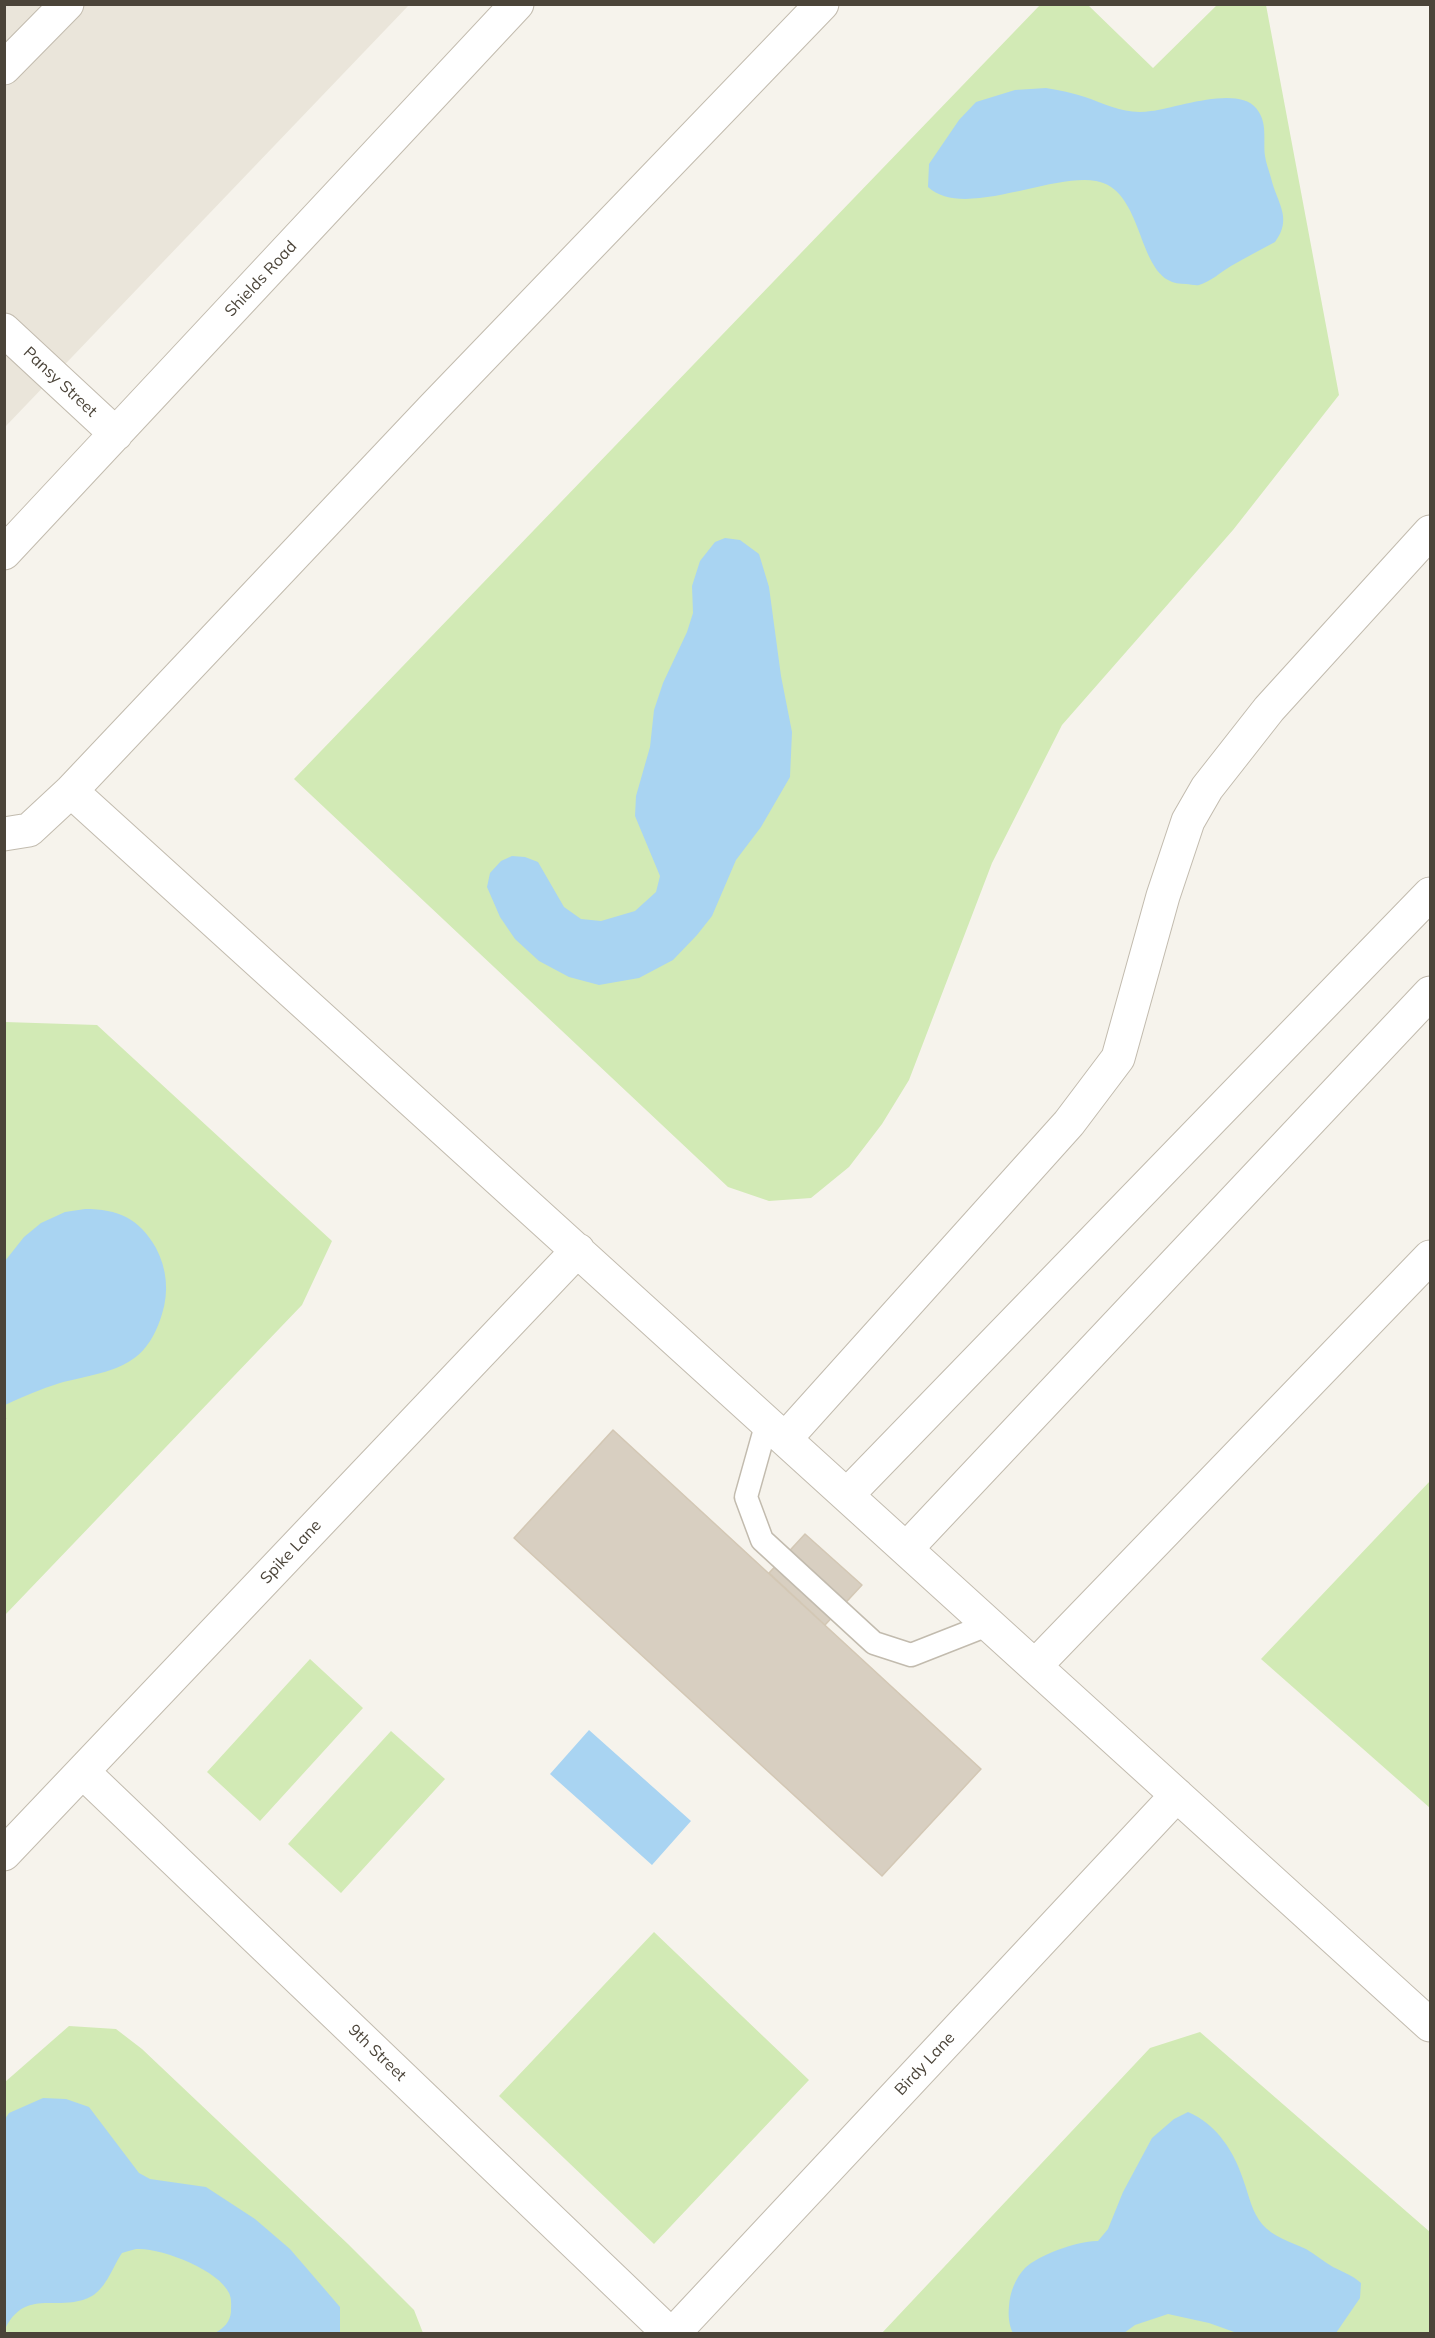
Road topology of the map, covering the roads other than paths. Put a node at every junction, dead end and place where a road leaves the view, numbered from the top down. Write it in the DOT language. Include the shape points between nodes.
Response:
graph roads {
  1 [pos="67,4"];
  2 [pos="517,4"];
  3 [pos="822,4"];
  4 [pos="4,68"];
  5 [pos="4,330"];
  6 [pos="116,434"];
  7 [pos="1431,532"];
  8 [pos="4,553"];
  9 [pos="71,791"];
  10 [pos="4,834"];
  11 [pos="1431,894"];
  12 [pos="1431,993"];
  13 [pos="578,1250"];
  14 [pos="1431,1257"];
  15 [pos="776,1430"];
  16 [pos="847,1495"];
  17 [pos="906,1549"];
  18 [pos="990,1624"];
  19 [pos="1035,1666"];
  20 [pos="83,1772"];
  21 [pos="1177,1795"];
  22 [pos="4,1854"];
  23 [pos="1431,2025"];
  24 [pos="672,2334"];
  1 -- 4 [label="street"];
  2 -- 6 [label="street, Shields Road"];
  3 -- 9 [label="street"];
  5 -- 6 [label="street, Pansy Street"];
  6 -- 8 [label="street, Shields Road"];
  7 -- 15 [label="street" via="1269,709 1207,788 1188,821 1163,896 1118,1058 1069,1123"];
  9 -- 10 [label="street" via="29,830"];
  9 -- 13 [label="street"];
  11 -- 16 [label="street"];
  12 -- 17 [label="street"];
  13 -- 15 [label="street"];
  13 -- 20 [label="street, Spike Lane"];
  14 -- 19 [label="street"];
  15 -- 16 [label="street"];
  15 -- 18 [label="lane" via="746,1497 762,1540 874,1643 911,1655"];
  16 -- 17 [label="street"];
  17 -- 18 [label="street"];
  18 -- 19 [label="street"];
  19 -- 21 [label="street"];
  20 -- 22 [label="street, Spike Lane"];
  20 -- 24 [label="street, 9th Street"];
  21 -- 23 [label="street"];
  21 -- 24 [label="street, Birdy Lane"];
}
